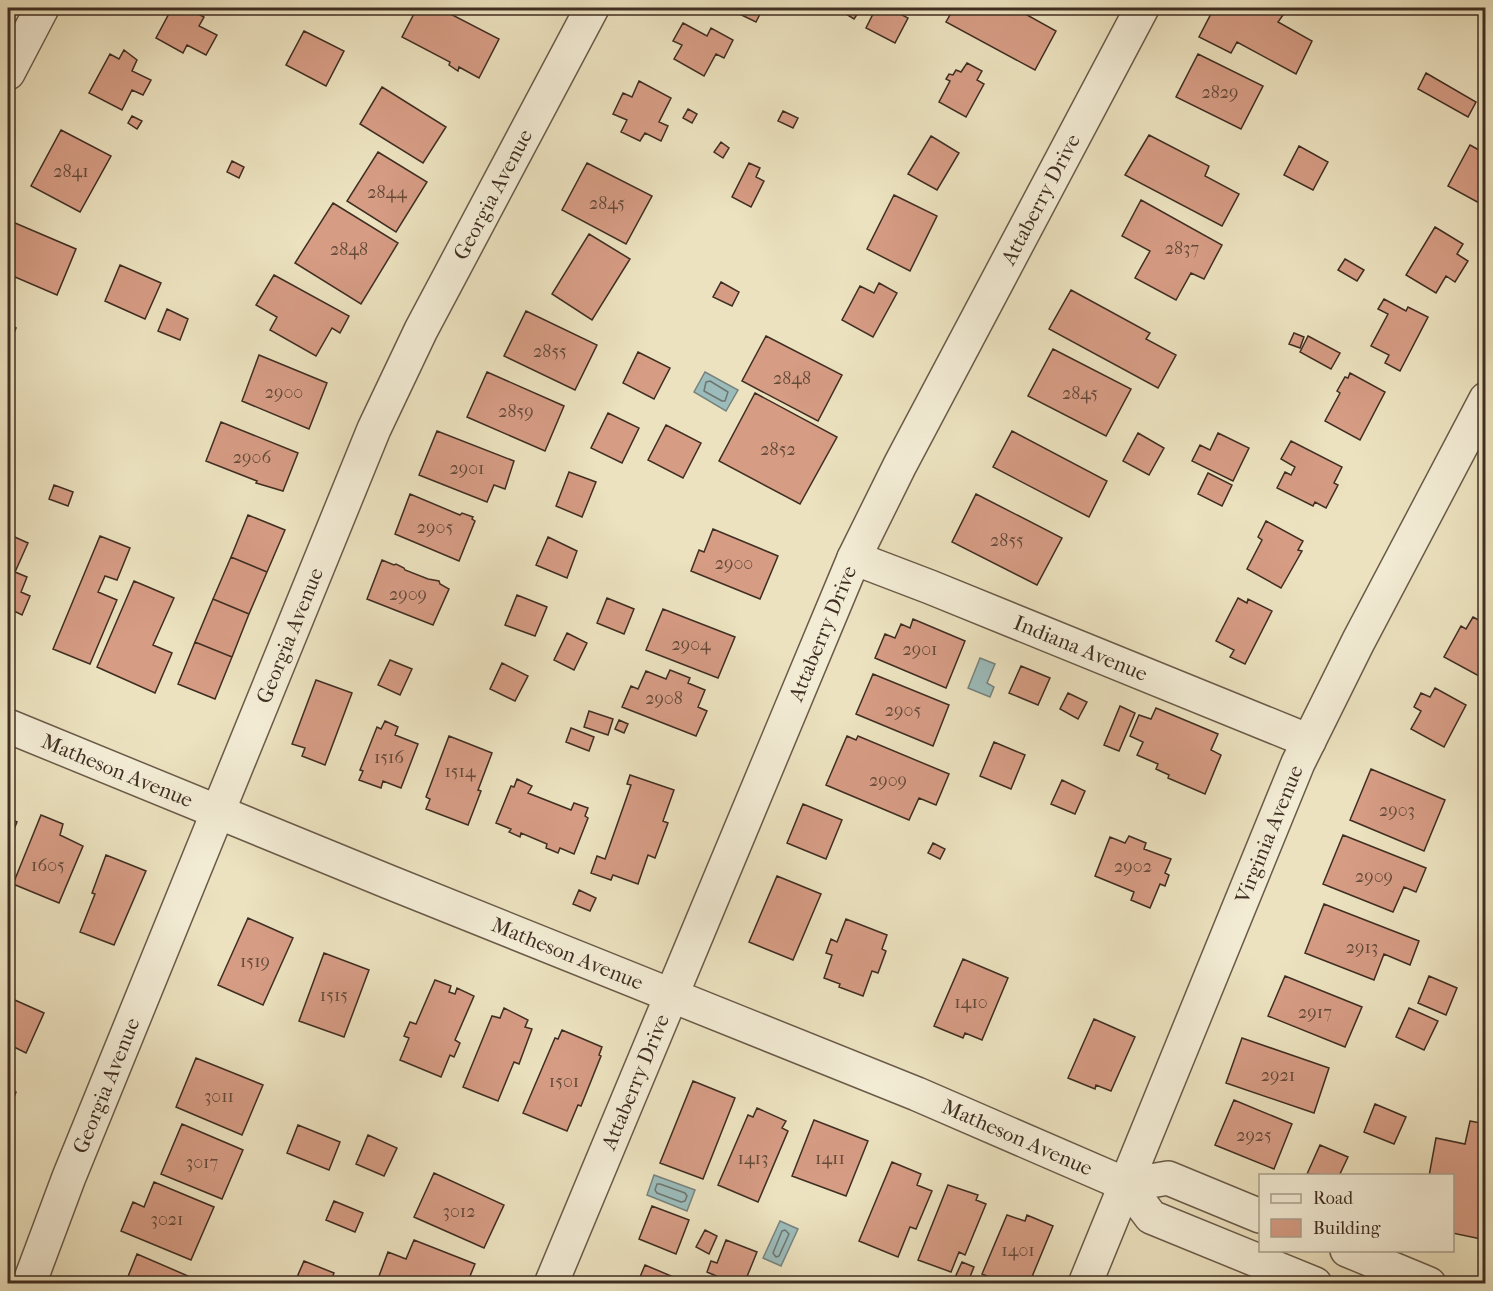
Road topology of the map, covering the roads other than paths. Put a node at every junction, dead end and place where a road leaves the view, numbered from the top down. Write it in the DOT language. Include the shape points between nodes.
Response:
graph roads {
  1 [pos="42,8"];
  2 [pos="592,8"];
  3 [pos="1142,8"];
  4 [pos="8,73"];
  5 [pos="1485,399"];
  6 [pos="854,558"];
  7 [pos="8,726"];
  8 [pos="1309,741"];
  9 [pos="217,812"];
  10 [pos="671,995"];
  11 [pos="1127,1185"];
  12 [pos="1259,1215"];
  13 [pos="1349,1252"];
  14 [pos="29,1284"];
  15 [pos="551,1284"];
  16 [pos="1085,1284"];
  17 [pos="1315,1284"];
  18 [pos="1429,1284"];
  1 -- 4 [label="street"];
  2 -- 9 [label="street, Georgia Avenue" via="426,321 374,429"];
  3 -- 6 [label="street, Attaberry Drive"];
  5 -- 8 [label="street, Virginia Avenue"];
  6 -- 8 [label="street, Indiana Avenue"];
  6 -- 10 [label="street, Attaberry Drive"];
  7 -- 9 [label="street, Matheson Avenue"];
  8 -- 11 [label="street, Virginia Avenue"];
  9 -- 10 [label="street, Matheson Avenue"];
  9 -- 14 [label="street, Georgia Avenue"];
  10 -- 11 [label="street, Matheson Avenue" via="905,1089"];
  10 -- 15 [label="street, Attaberry Drive"];
  11 -- 12 [label="street" via="1168,1178"];
  11 -- 16 [label="street, Virginia Avenue"];
  11 -- 17 [label="street, Matheson Avenue" via="1151,1217"];
  13 -- 18 [label="street"];
}
